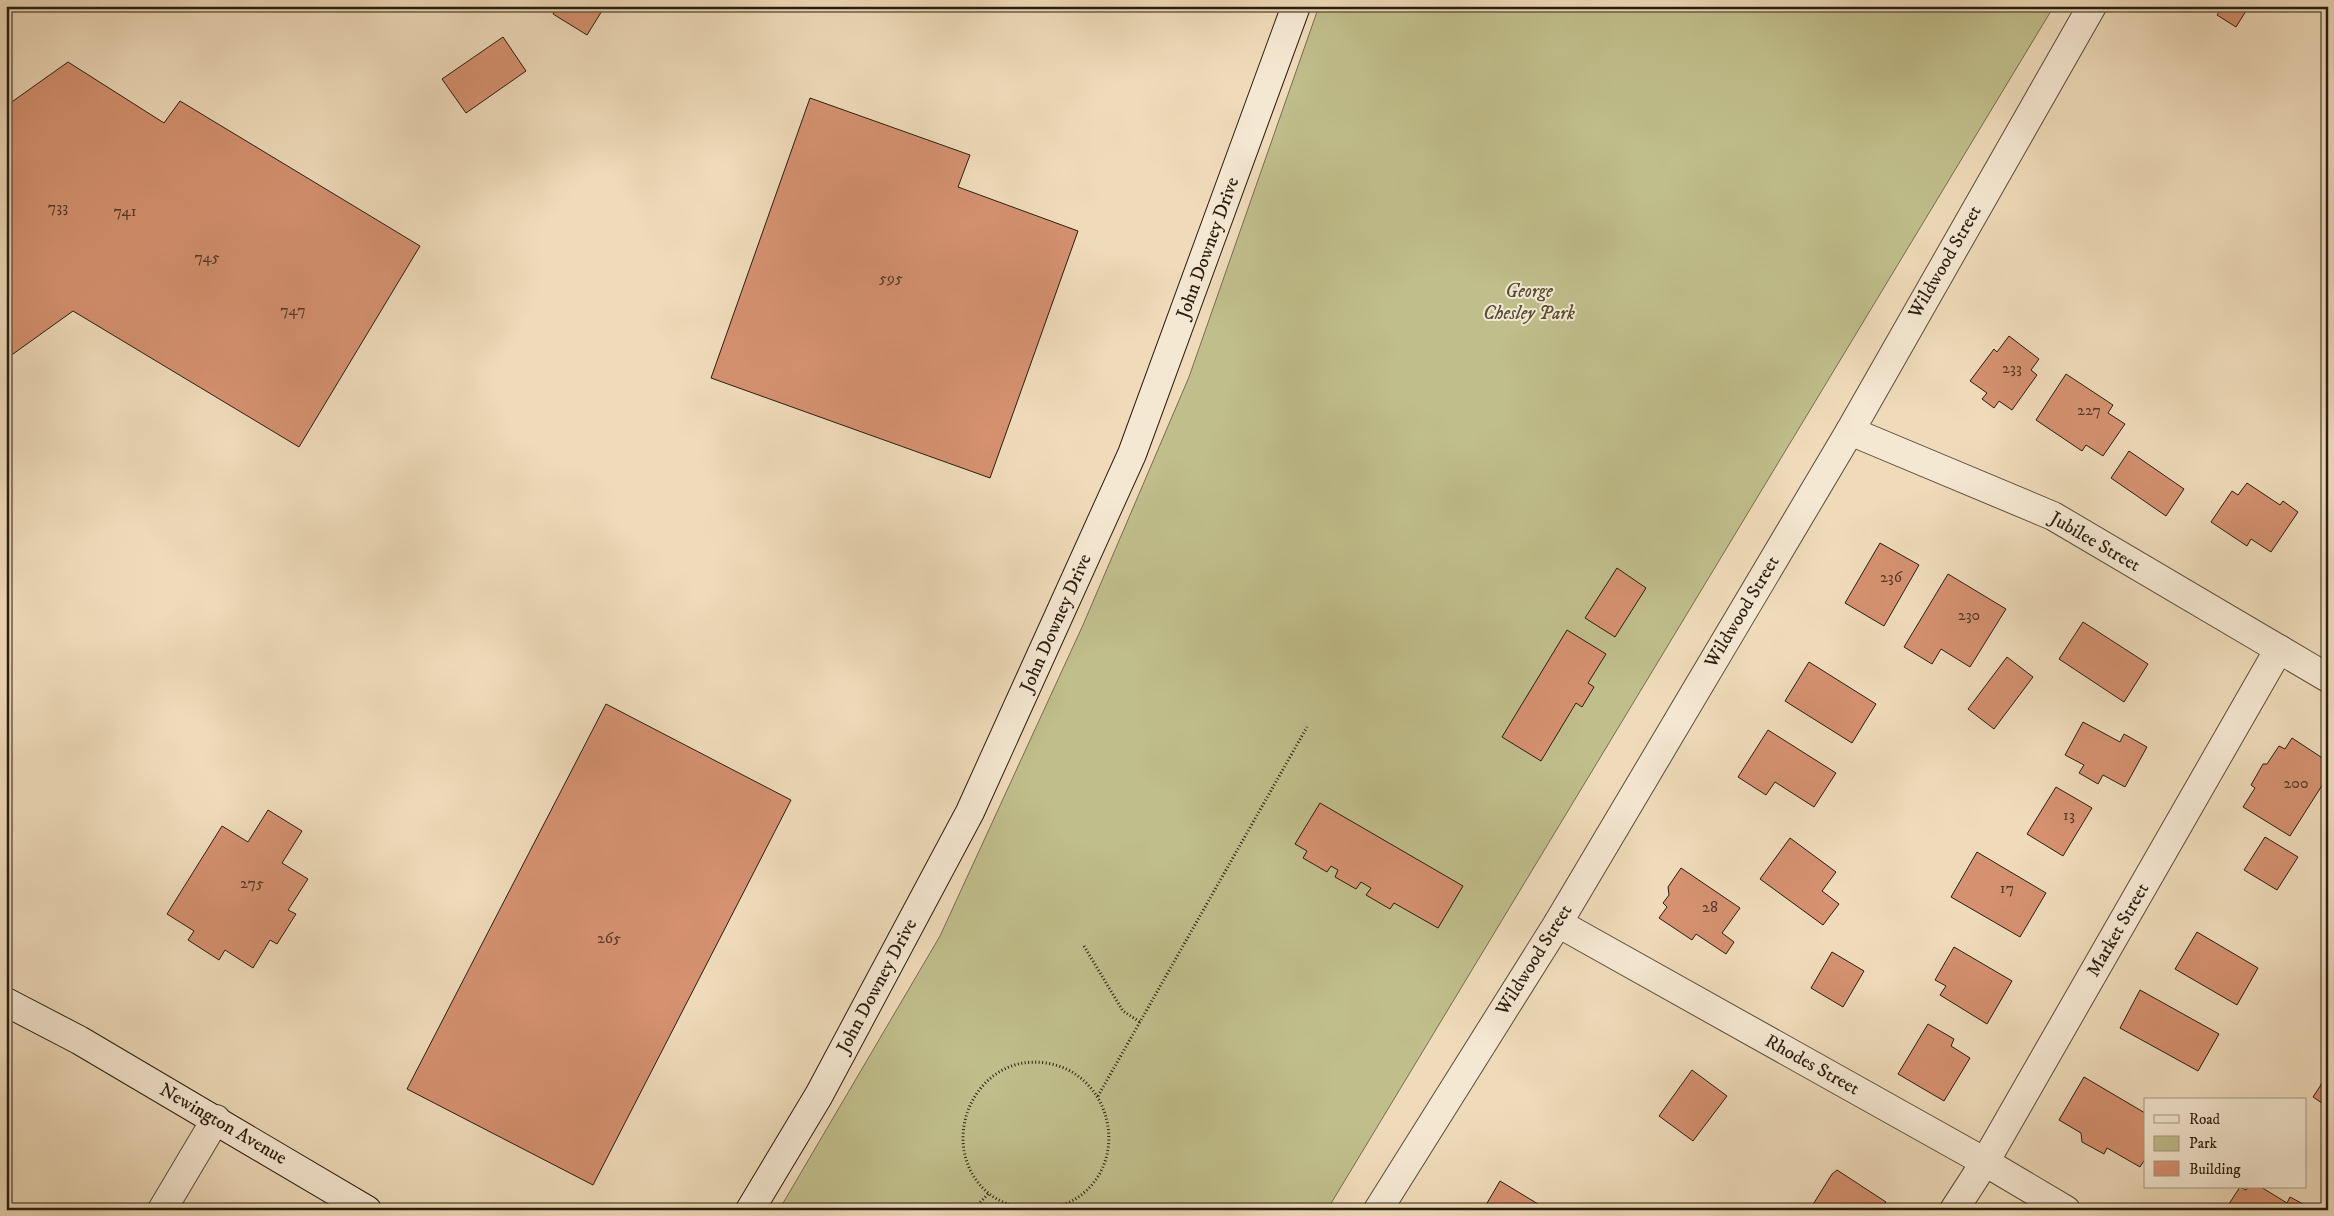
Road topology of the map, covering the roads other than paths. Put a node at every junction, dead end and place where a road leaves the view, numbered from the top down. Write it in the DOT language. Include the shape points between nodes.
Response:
graph roads {
  1 [pos="1296,6"];
  2 [pos="2092,6"];
  3 [pos="1850,431"];
  4 [pos="2279,650"];
  5 [pos="2328,678"];
  6 [pos="1558,923"];
  7 [pos="6,1002"];
  8 [pos="216,1119"];
  9 [pos="1985,1162"];
  10 [pos="162,1210"];
  11 [pos="366,1210"];
  12 [pos="750,1210"];
  13 [pos="1378,1210"];
  14 [pos="1954,1210"];
  15 [pos="2066,1210"];
  1 -- 12 [label="street, John Downey Drive" via="1132,454 974,803 819,1095"];
  2 -- 3 [label="street, Wildwood Street"];
  3 -- 4 [label="street, Jubilee Street" via="2053,516"];
  3 -- 6 [label="street, Wildwood Street"];
  4 -- 5 [label="street, Jubilee Street"];
  4 -- 9 [label="street, Market Street"];
  6 -- 9 [label="street, Rhodes Street"];
  6 -- 13 [label="street, Wildwood Street"];
  7 -- 8 [label="street, Newington Avenue"];
  8 -- 10 [label="street"];
  8 -- 11 [label="street, Newington Avenue"];
  9 -- 14 [label="street, Market Street"];
  9 -- 15 [label="street, Rhodes Street"];
}
